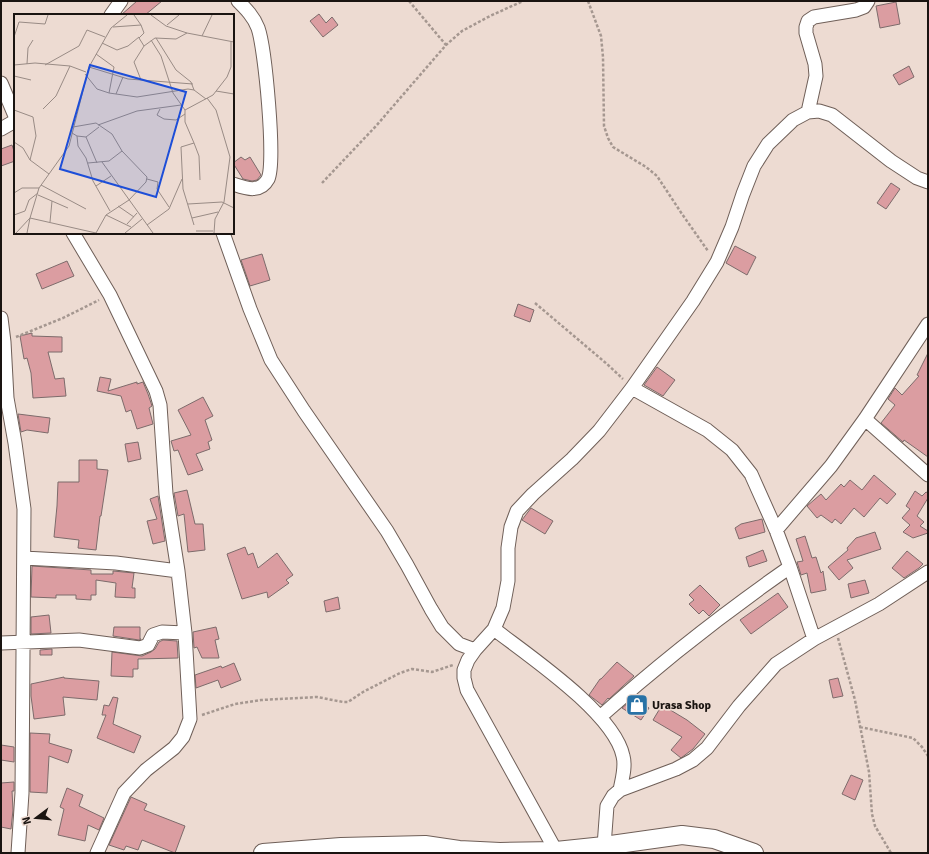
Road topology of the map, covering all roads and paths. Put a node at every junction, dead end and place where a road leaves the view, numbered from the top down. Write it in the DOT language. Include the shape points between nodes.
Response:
graph roads {
  1 [pos="238,1"];
  2 [pos="409,1"];
  3 [pos="522,1"];
  4 [pos="588,1"];
  5 [pos="868,1"];
  6 [pos="446,45"];
  7 [pos="1,83"];
  8 [pos="808,112"];
  9 [pos="14,114"];
  10 [pos="14,122"];
  11 [pos="1,129"];
  12 [pos="928,182"];
  13 [pos="234,184"];
  14 [pos="322,184"];
  15 [pos="74,234"];
  16 [pos="223,234"];
  17 [pos="717,262"];
  18 [pos="110,295"];
  19 [pos="535,303"];
  20 [pos="1,318"];
  21 [pos="928,324"];
  22 [pos="4,342"];
  23 [pos="632,388"];
  24 [pos="4,398"];
  25 [pos="865,419"];
  26 [pos="928,475"];
  27 [pos="776,530"];
  28 [pos="24,558"];
  29 [pos="790,567"];
  30 [pos="178,571"];
  31 [pos="928,572"];
  32 [pos="836,627"];
  33 [pos="494,629"];
  34 [pos="185,634"];
  35 [pos="814,639"];
  36 [pos="23,642"];
  37 [pos="1,643"];
  38 [pos="472,655"];
  39 [pos="600,717"];
  40 [pos="190,719"];
  41 [pos="860,727"];
  42 [pos="928,756"];
  43 [pos="620,790"];
  44 [pos="604,846"];
  45 [pos="556,851"];
  46 [pos="18,853"];
  47 [pos="97,853"];
  48 [pos="263,853"];
  49 [pos="754,853"];
  50 [pos="892,853"];
  1 -- 13 [label="street" via="251,14 261,40 270,116 271,169 268,180 260,187 250,189"];
  2 -- 6 [label="path"];
  3 -- 6 [label="path" via="462,31"];
  4 -- 17 [label="path" via="601,36 604,57 604,126 608,138 613,147 658,176"];
  5 -- 8 [label="street" via="864,7 856,10 814,17 808,21 806,33 816,76"];
  6 -- 14 [label="path"];
  7 -- 9 [label="street"];
  8 -- 12 [label="street" via="819,111 832,115 891,161"];
  8 -- 17 [label="street" via="792,120 768,144 754,166"];
  10 -- 11 [label="street"];
  15 -- 18 [label="street"];
  16 -- 38 [label="street" via="271,360 387,531 442,628"];
  17 -- 23 [label="street" via="694,301"];
  18 -- 22 [label="path" via="64,318"];
  18 -- 30 [label="street" via="156,391 160,405 166,494"];
  19 -- 23 [label="path"];
  20 -- 22 [label="street"];
  21 -- 25 [label="street"];
  22 -- 24 [label="street"];
  23 -- 27 [label="street" via="707,430 732,450 751,474"];
  23 -- 33 [label="street" via="599,431 517,511 511,527 508,581 503,608"];
  24 -- 28 [label="street" via="15,443 24,509"];
  25 -- 26 [label="street"];
  25 -- 27 [label="street" via="831,466"];
  27 -- 29 [label="street"];
  28 -- 30 [label="street" via="116,563"];
  28 -- 36 [label="street"];
  29 -- 35 [label="street"];
  29 -- 39 [label="street" via="639,681"];
  30 -- 34 [label="street"];
  31 -- 32 [label="street" via="879,604"];
  32 -- 35 [label="street"];
  32 -- 41 [label="path"];
  33 -- 38 [label="street"];
  33 -- 39 [label="street" via="558,678"];
  34 -- 36 [label="street" via="162,632 153,635 148,645 140,648 79,640"];
  34 -- 40 [label="street"];
  35 -- 43 [label="street" via="776,664 707,748 693,760"];
  36 -- 37 [label="street"];
  36 -- 46 [label="street" via="22,793"];
  38 -- 40 [label="path" via="432,672 412,669 400,673 348,702 317,697 261,700 235,704"];
  38 -- 45 [label="street" via="464,670 466,690"];
  39 -- 43 [label="street" via="617,739 623,757 624,772"];
  40 -- 47 [label="street" via="183,737 174,748 146,770 124,793"];
  41 -- 42 [label="path" via="913,738"];
  41 -- 50 [label="path" via="869,772 875,826"];
  43 -- 44 [label="street" via="607,806"];
  44 -- 45 [label="street"];
  44 -- 49 [label="street" via="682,835 714,839"];
  45 -- 48 [label="street" via="500,852 426,845 341,847"];
}
